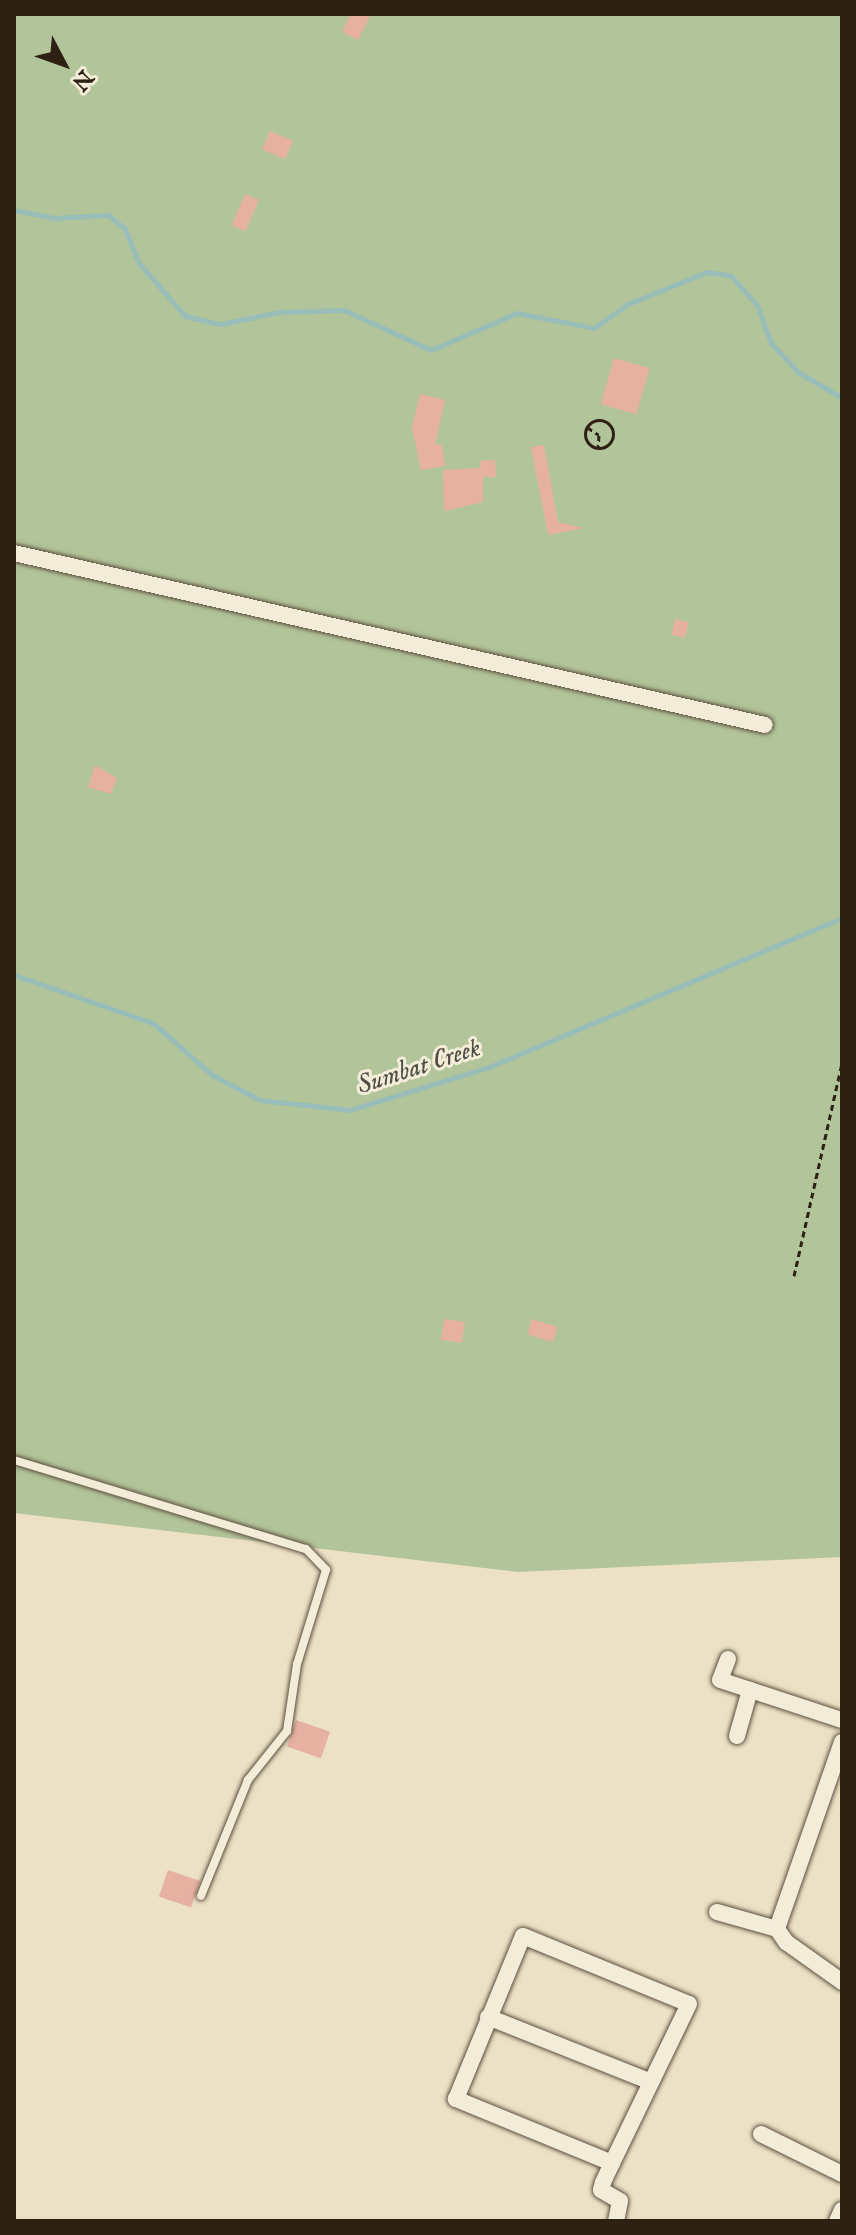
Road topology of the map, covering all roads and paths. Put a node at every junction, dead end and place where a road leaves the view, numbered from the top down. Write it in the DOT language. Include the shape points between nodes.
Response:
graph roads {
  1 [pos="587,427"];
  2 [pos="598,448"];
  3 [pos="14,553"];
  4 [pos="765,725"];
  5 [pos="842,1063"];
  6 [pos="794,1276"];
  7 [pos="14,1460"];
  8 [pos="728,1659"];
  9 [pos="750,1690"];
  10 [pos="842,1720"];
  11 [pos="737,1736"];
  12 [pos="842,1742"];
  13 [pos="201,1896"];
  14 [pos="717,1912"];
  15 [pos="777,1929"];
  16 [pos="842,1982"];
  17 [pos="488,2017"];
  18 [pos="651,2082"];
  19 [pos="761,2134"];
  20 [pos="612,2163"];
  21 [pos="842,2174"];
  22 [pos="842,2210"];
  23 [pos="616,2221"];
  24 [pos="837,2221"];
  1 -- 2 [label="path" via="587,441"];
  1 -- 2 [label="path" via="599,435"];
  1 -- 2 [label="path" via="599,420 613,430 611,443"];
  3 -- 4 [label="street"];
  5 -- 6 [label="path"];
  7 -- 13 [label="lane" via="306,1549 326,1570 297,1664 287,1731 248,1780"];
  8 -- 9 [label="street" via="720,1680"];
  9 -- 10 [label="street"];
  9 -- 11 [label="street"];
  12 -- 15 [label="street"];
  14 -- 15 [label="street"];
  15 -- 16 [label="street" via="786,1942"];
  17 -- 18 [label="street"];
  17 -- 18 [label="street" via="517,1945 523,1936 532,1938 689,2004"];
  17 -- 20 [label="street" via="456,2099"];
  18 -- 20 [label="street"];
  19 -- 21 [label="street"];
  20 -- 23 [label="street" via="601,2190 620,2201"];
  22 -- 24 [label="street"];
}
